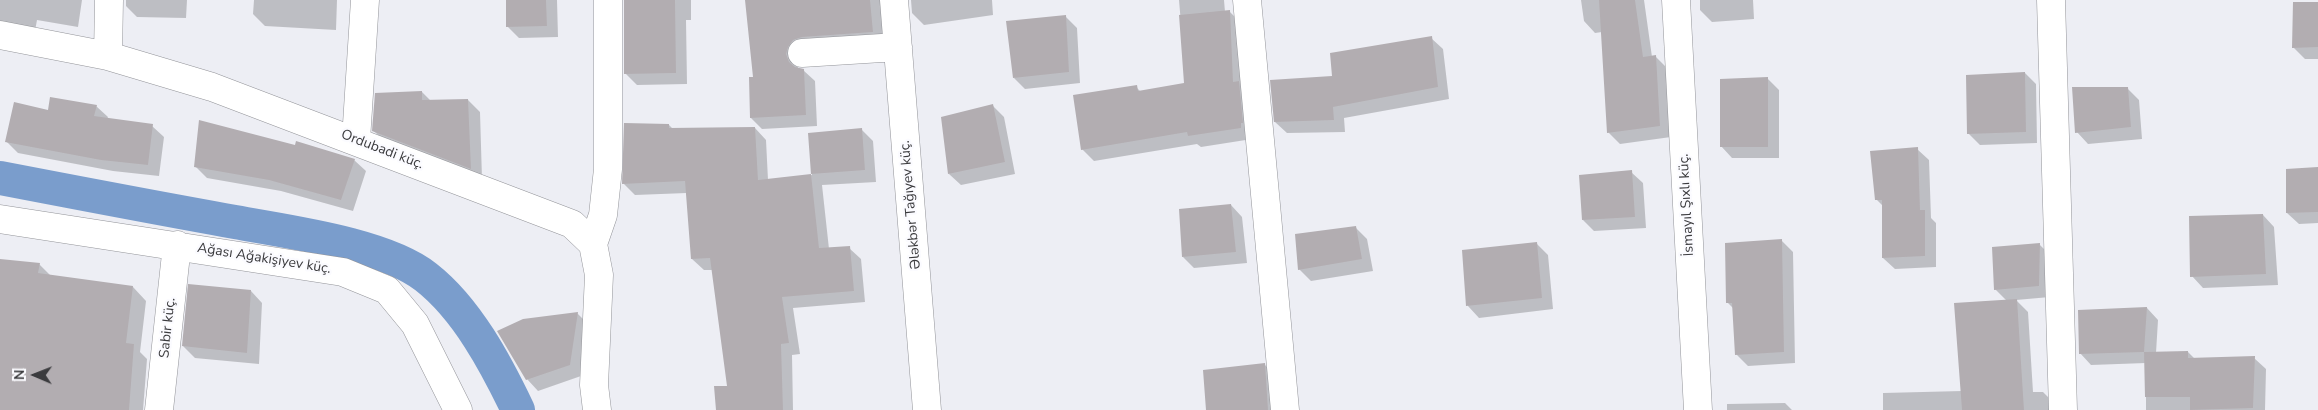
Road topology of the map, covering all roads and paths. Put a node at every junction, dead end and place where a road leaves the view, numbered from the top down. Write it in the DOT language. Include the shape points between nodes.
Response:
graph roads {
  1 [pos="109,0"];
  2 [pos="365,0"];
  3 [pos="608,0"];
  4 [pos="894,0"];
  5 [pos="1247,0"];
  6 [pos="1676,0"];
  7 [pos="2051,0"];
  8 [pos="0,35"];
  9 [pos="898,47"];
  10 [pos="802,53"];
  11 [pos="108,56"];
  12 [pos="356,140"];
  13 [pos="0,219"];
  14 [pos="593,244"];
  15 [pos="177,245"];
  16 [pos="159,410"];
  17 [pos="458,410"];
  18 [pos="596,410"];
  19 [pos="927,410"];
  20 [pos="1285,410"];
  21 [pos="1698,410"];
  22 [pos="2063,410"];
  1 -- 11 [label="street"];
  2 -- 12 [label="street"];
  3 -- 14 [label="street" via="608,169 603,215"];
  4 -- 9 [label="street, Ələkbər Tağıyev küç."];
  5 -- 20 [label="street"];
  6 -- 21 [label="street, İsmayıl Şıxlı küç."];
  7 -- 22 [label="street"];
  8 -- 11 [label="street, Ordubadi küç."];
  9 -- 10 [label="street"];
  9 -- 19 [label="street, Ələkbər Tağıyev küç."];
  11 -- 12 [label="street, Ordubadi küç." via="212,86"];
  12 -- 14 [label="street, Ordubadi küç." via="572,224"];
  13 -- 15 [label="street, Ağası Ağakişiyev küç."];
  14 -- 18 [label="street" via="599,275 594,385"];
  15 -- 16 [label="street, Sabir küç."];
  15 -- 17 [label="street, Ağası Ağakişiyev küç." via="343,272 387,290 415,324"];
}
